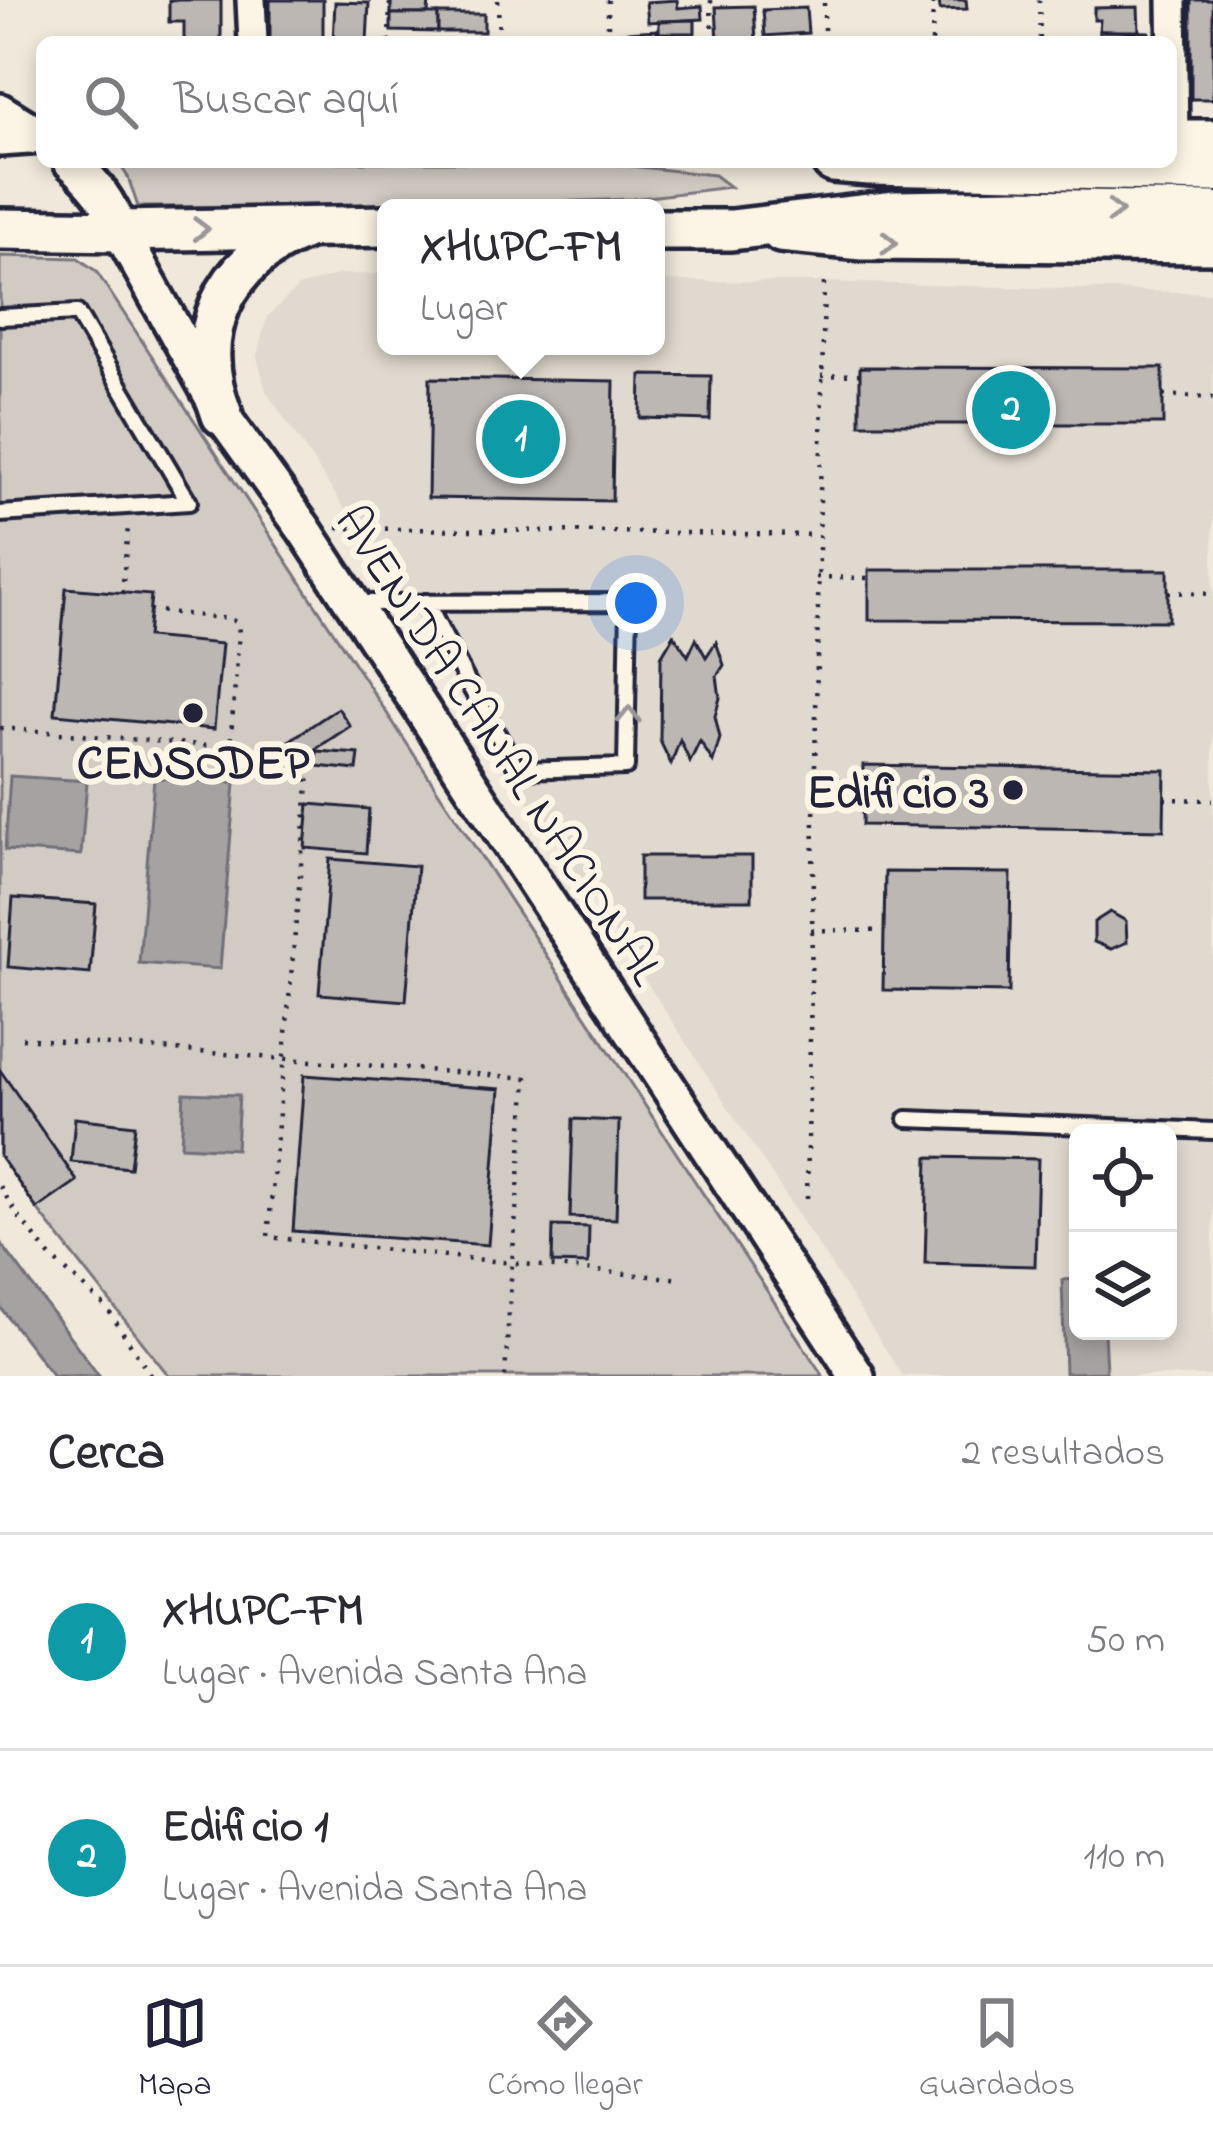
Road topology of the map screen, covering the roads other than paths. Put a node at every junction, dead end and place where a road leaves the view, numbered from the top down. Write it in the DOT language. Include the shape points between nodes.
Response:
graph roads {
  1 [pos="250,0"];
  2 [pos="1172,0"];
  3 [pos="253,36"];
  4 [pos="1172,36"];
  5 [pos="0,111"];
  6 [pos="31,135"];
  7 [pos="1177,137"];
  8 [pos="1213,137"];
  9 [pos="77,168"];
  10 [pos="1057,168"];
  11 [pos="1213,172"];
  12 [pos="1213,212"];
  13 [pos="323,226"];
  14 [pos="377,226"];
  15 [pos="0,229"];
  16 [pos="665,230"];
  17 [pos="731,230"];
  18 [pos="120,231"];
  19 [pos="1213,247"];
  20 [pos="0,317"];
  21 [pos="222,415"];
  22 [pos="0,514"];
  23 [pos="427,602"];
  24 [pos="352,603"];
  25 [pos="907,1119"];
  26 [pos="1213,1130"];
  27 [pos="857,1376"];
  1 -- 3 [label="street"];
  2 -- 4 [label="street"];
  5 -- 6 [label="street"];
  7 -- 8 [label="street"];
  9 -- 18 [label="street, AVENIDA CANAL NACIONAL" via="100,190"];
  10 -- 11 [label="main road"];
  17 -- 12 [label="main road, one-way" via="894,211"];
  13 -- 14 [label="main road"];
  18 -- 13 [label="main road, one-way"];
  13 -- 21 [label="main road" via="267,248 226,292 209,353"];
  15 -- 18 [label="main road"];
  16 -- 17 [label="main road"];
  17 -- 19 [label="street, one-way" via="862,243"];
  18 -- 21 [label="street, AVENIDA CANAL NACIONAL"];
  20 -- 22 [label="lane" via="76,313 189,502"];
  21 -- 24 [label="street, AVENIDA CANAL NACIONAL"];
  23 -- 23 [label="lane, one-way" via="518,770 626,766 629,602"];
  23 -- 24 [label="lane"];
  24 -- 27 [label="street, AVENIDA CANAL NACIONAL"];
  25 -- 26 [label="lane"];
}
